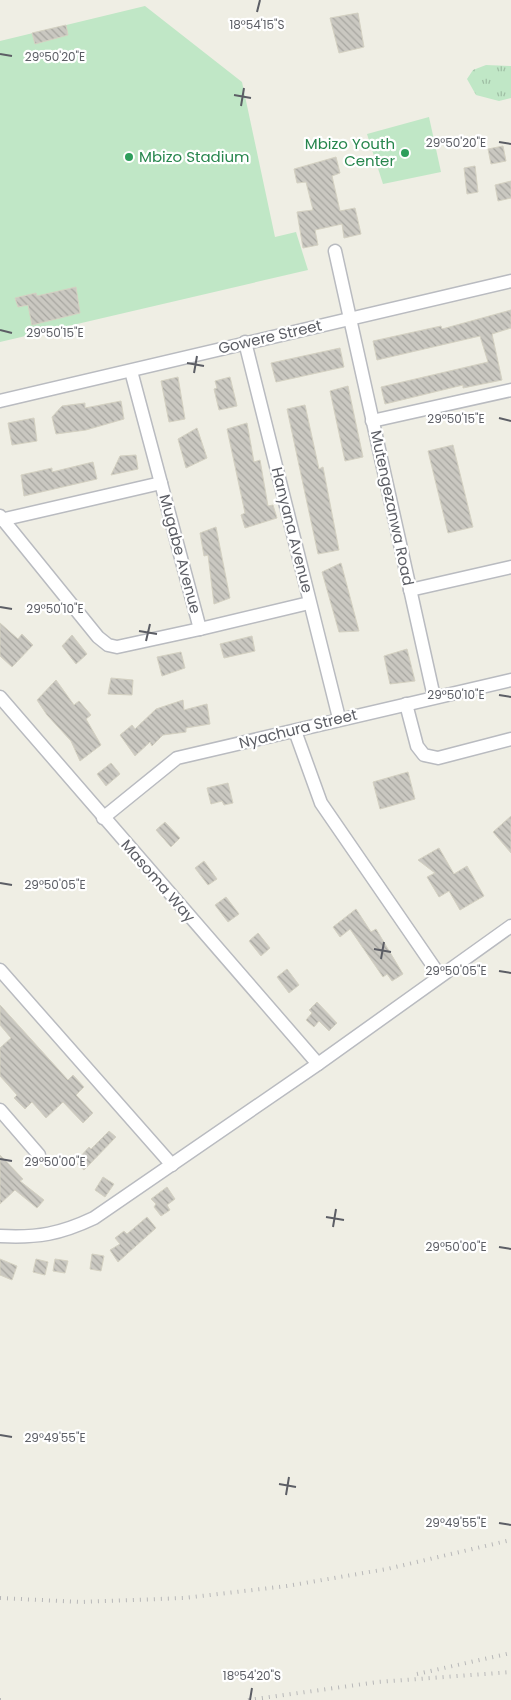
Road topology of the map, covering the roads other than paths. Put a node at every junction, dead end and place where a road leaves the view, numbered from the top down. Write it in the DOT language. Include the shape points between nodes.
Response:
graph roads {
  1 [pos="335,252"];
  2 [pos="511,282"];
  3 [pos="350,318"];
  4 [pos="245,342"];
  5 [pos="131,371"];
  6 [pos="511,390"];
  7 [pos="0,401"];
  8 [pos="372,421"];
  9 [pos="161,483"];
  10 [pos="0,518"];
  11 [pos="511,567"];
  12 [pos="410,590"];
  13 [pos="309,603"];
  14 [pos="200,629"];
  15 [pos="511,680"];
  16 [pos="0,697"];
  17 [pos="434,697"];
  18 [pos="406,704"];
  19 [pos="339,718"];
  20 [pos="295,731"];
  21 [pos="511,739"];
  22 [pos="103,818"];
  23 [pos="511,926"];
  24 [pos="0,970"];
  25 [pos="440,976"];
  26 [pos="318,1064"];
  27 [pos="0,1110"];
  28 [pos="39,1155"];
  29 [pos="172,1165"];
  30 [pos="0,1236"];
  1 -- 3 [label="street, Mutengezanwa Road"];
  2 -- 3 [label="street, Gowere Street"];
  3 -- 4 [label="street, Gowere Street"];
  3 -- 8 [label="street, Mutengezanwa Road"];
  4 -- 5 [label="street, Gowere Street"];
  4 -- 13 [label="street, Hanyana Avenue"];
  5 -- 7 [label="street, Gowere Street"];
  5 -- 9 [label="street, Mugabe Avenue"];
  6 -- 8 [label="street"];
  8 -- 12 [label="street, Mutengezanwa Road"];
  9 -- 10 [label="street"];
  9 -- 14 [label="street, Mugabe Avenue"];
  10 -- 14 [label="street" via="98,637 108,644 118,647"];
  11 -- 12 [label="street"];
  12 -- 17 [label="street, Mutengezanwa Road"];
  13 -- 14 [label="street, Mugabe Avenue"];
  13 -- 19 [label="street, Hanyana Avenue"];
  15 -- 17 [label="street, Nyachura Street"];
  16 -- 22 [label="street, Masoma Way"];
  17 -- 18 [label="street, Nyachura Street"];
  18 -- 19 [label="street, Nyachura Street"];
  18 -- 21 [label="street" via="416,746 424,755 438,758"];
  19 -- 20 [label="street, Nyachura Street"];
  20 -- 22 [label="street, Nyachura Street" via="177,758"];
  20 -- 25 [label="street" via="321,803"];
  22 -- 26 [label="street, Masoma Way"];
  23 -- 25 [label="street"];
  24 -- 29 [label="street"];
  25 -- 26 [label="street"];
  26 -- 29 [label="street"];
  27 -- 28 [label="street"];
  29 -- 30 [label="street" via="94,1218 67,1231 26,1238"];
}
